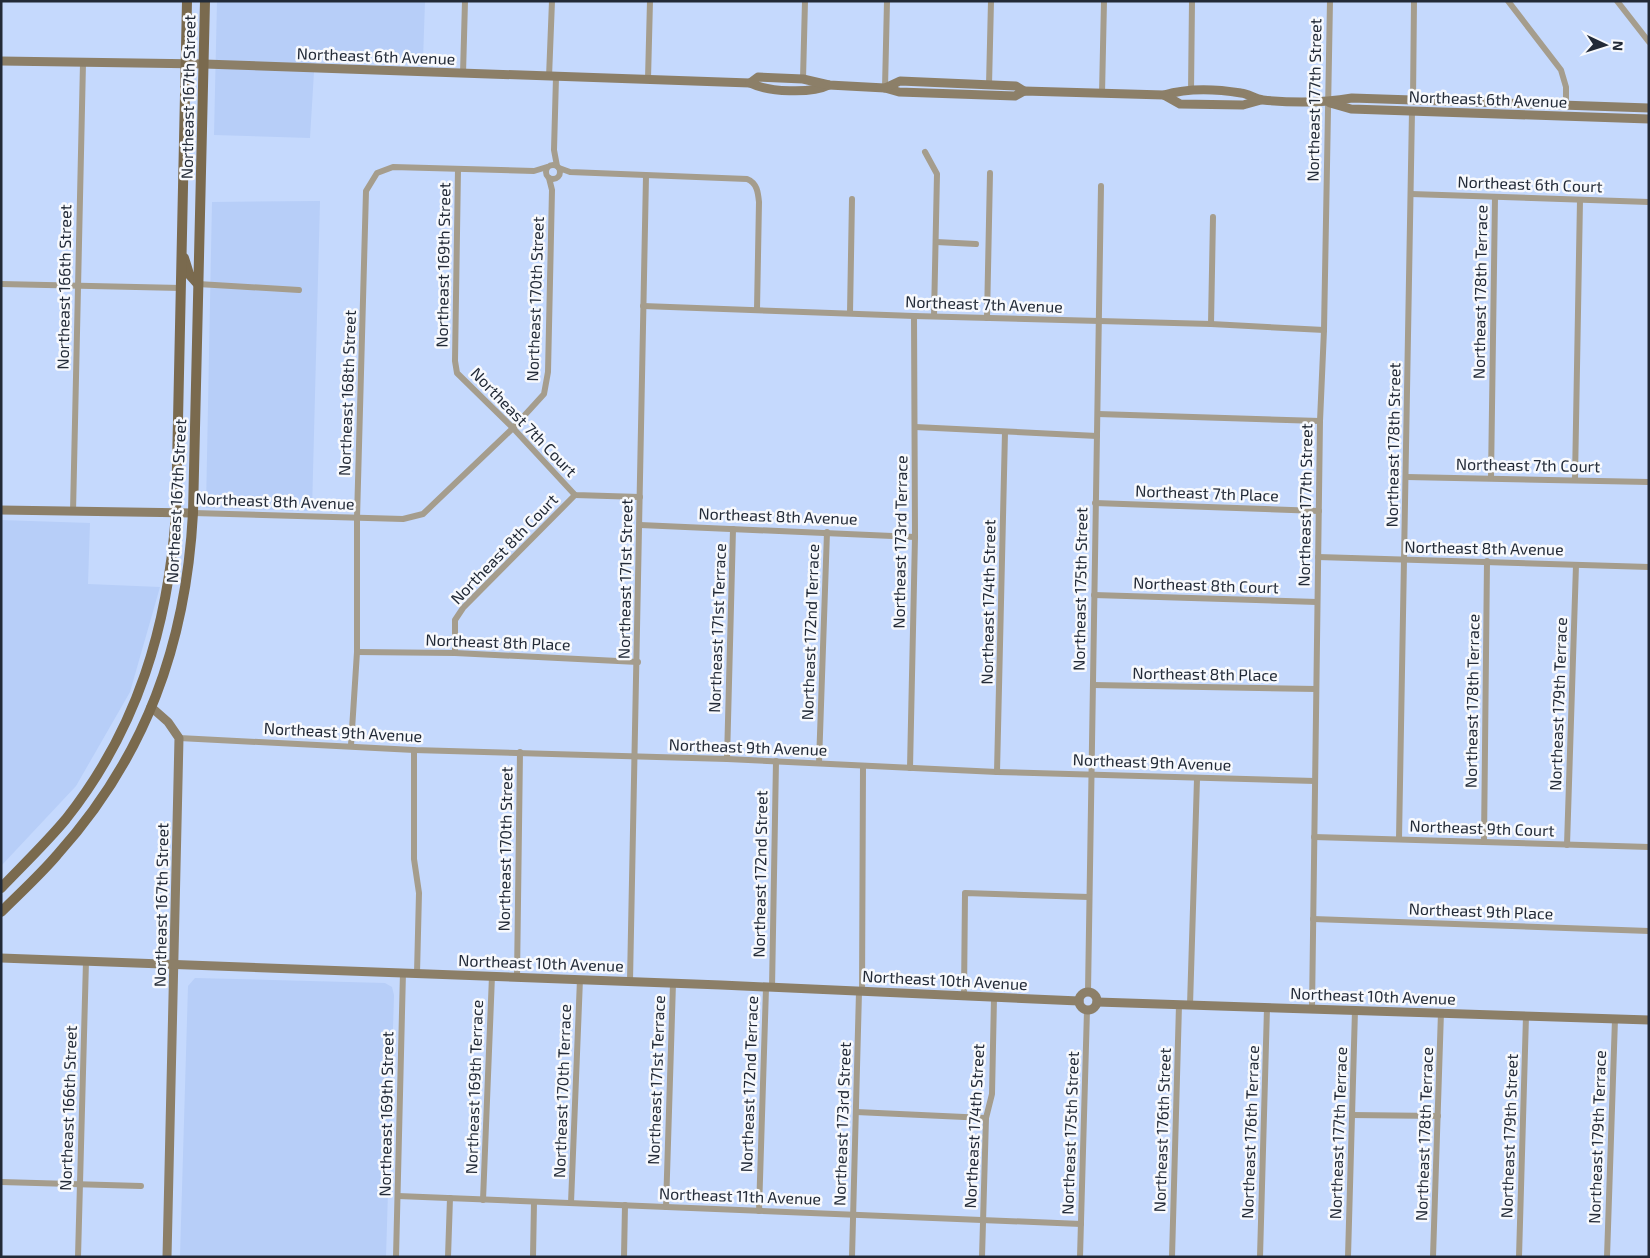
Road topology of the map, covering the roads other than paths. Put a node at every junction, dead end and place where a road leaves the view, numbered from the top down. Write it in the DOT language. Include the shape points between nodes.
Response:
graph roads {
  1 [pos="188,1"];
  2 [pos="205,1"];
  3 [pos="465,1"];
  4 [pos="552,1"];
  5 [pos="650,1"];
  6 [pos="805,1"];
  7 [pos="887,1"];
  8 [pos="991,1"];
  9 [pos="1104,1"];
  10 [pos="1192,1"];
  11 [pos="1330,1"];
  12 [pos="1414,1"];
  13 [pos="1508,1"];
  14 [pos="1617,1"];
  15 [pos="1649,42"];
  16 [pos="1,61"];
  17 [pos="83,63"];
  18 [pos="186,64"];
  19 [pos="204,64"];
  20 [pos="463,74"];
  21 [pos="553,77"];
  22 [pos="803,79"];
  23 [pos="648,80"];
  24 [pos="750,84"];
  25 [pos="989,85"];
  26 [pos="829,86"];
  27 [pos="885,88"];
  28 [pos="1191,91"];
  29 [pos="1024,92"];
  30 [pos="1102,94"];
  31 [pos="1164,95"];
  32 [pos="1261,100"];
  33 [pos="1413,100"];
  34 [pos="1327,102"];
  35 [pos="1566,105"];
  36 [pos="1649,108"];
  37 [pos="1412,111"];
  38 [pos="1649,119"];
  39 [pos="925,152"];
  40 [pos="553,166"];
  41 [pos="458,169"];
  42 [pos="534,171"];
  43 [pos="570,172"];
  44 [pos="990,173"];
  45 [pos="646,176"];
  46 [pos="553,177"];
  47 [pos="1101,186"];
  48 [pos="1411,194"];
  49 [pos="1495,197"];
  50 [pos="852,199"];
  51 [pos="1580,200"];
  52 [pos="1649,202"];
  53 [pos="1213,217"];
  54 [pos="936,242"];
  55 [pos="976,244"];
  56 [pos="182,250"];
  57 [pos="1,284"];
  58 [pos="198,284"];
  59 [pos="78,286"];
  60 [pos="181,288"];
  61 [pos="299,290"];
  62 [pos="198,304"];
  63 [pos="643,306"];
  64 [pos="757,309"];
  65 [pos="850,312"];
  66 [pos="914,316"];
  67 [pos="934,316"];
  68 [pos="987,318"];
  69 [pos="1099,322"];
  70 [pos="1211,324"];
  71 [pos="1324,330"];
  72 [pos="455,361"];
  73 [pos="1098,414"];
  74 [pos="1320,421"];
  75 [pos="915,427"];
  76 [pos="513,428"];
  77 [pos="1005,432"];
  78 [pos="1097,436"];
  79 [pos="1406,477"];
  80 [pos="1491,478"];
  81 [pos="1575,479"];
  82 [pos="1649,482"];
  83 [pos="575,495"];
  84 [pos="640,497"];
  85 [pos="1095,503"];
  86 [pos="1,510"];
  87 [pos="1318,510"];
  88 [pos="73,512"];
  89 [pos="176,513"];
  90 [pos="193,513"];
  91 [pos="358,518"];
  92 [pos="640,525"];
  93 [pos="733,529"];
  94 [pos="827,532"];
  95 [pos="915,537"];
  96 [pos="1318,557"];
  97 [pos="1404,561"];
  98 [pos="1487,561"];
  99 [pos="1576,565"];
  100 [pos="1649,567"];
  101 [pos="1094,595"];
  102 [pos="1317,602"];
  103 [pos="357,652"];
  104 [pos="455,653"];
  105 [pos="638,662"];
  106 [pos="143,682"];
  107 [pos="1093,685"];
  108 [pos="1316,689"];
  109 [pos="151,707"];
  110 [pos="179,738"];
  111 [pos="351,745"];
  112 [pos="414,750"];
  113 [pos="520,752"];
  114 [pos="635,757"];
  115 [pos="727,759"];
  116 [pos="776,761"];
  117 [pos="819,763"];
  118 [pos="863,766"];
  119 [pos="910,768"];
  120 [pos="997,772"];
  121 [pos="1091,774"];
  122 [pos="1197,779"];
  123 [pos="1315,781"];
  124 [pos="1314,837"];
  125 [pos="1399,839"];
  126 [pos="1484,842"];
  127 [pos="1567,845"];
  128 [pos="1649,847"];
  129 [pos="1,888"];
  130 [pos="1089,896"];
  131 [pos="1,912"];
  132 [pos="1313,919"];
  133 [pos="1649,931"];
  134 [pos="1,958"];
  135 [pos="86,961"];
  136 [pos="174,963"];
  137 [pos="1,965"];
  138 [pos="403,972"];
  139 [pos="417,973"];
  140 [pos="492,976"];
  141 [pos="517,977"];
  142 [pos="580,979"];
  143 [pos="630,982"];
  144 [pos="673,983"];
  145 [pos="769,988"];
  146 [pos="861,992"];
  147 [pos="1088,992"];
  148 [pos="964,996"];
  149 [pos="994,998"];
  150 [pos="1079,1001"];
  151 [pos="1097,1002"];
  152 [pos="1179,1005"];
  153 [pos="1190,1005"];
  154 [pos="1267,1008"];
  155 [pos="1312,1009"];
  156 [pos="1087,1010"];
  157 [pos="1355,1010"];
  158 [pos="1441,1012"];
  159 [pos="1526,1016"];
  160 [pos="1615,1018"];
  161 [pos="1649,1020"];
  162 [pos="856,1112"];
  163 [pos="1352,1114"];
  164 [pos="1438,1116"];
  165 [pos="986,1118"];
  166 [pos="1,1182"];
  167 [pos="80,1184"];
  168 [pos="141,1186"];
  169 [pos="398,1196"];
  170 [pos="450,1198"];
  171 [pos="483,1200"];
  172 [pos="534,1202"];
  173 [pos="571,1203"];
  174 [pos="625,1206"];
  175 [pos="666,1207"];
  176 [pos="759,1211"];
  177 [pos="853,1215"];
  178 [pos="983,1220"];
  179 [pos="1081,1224"];
  180 [pos="78,1257"];
  181 [pos="167,1257"];
  182 [pos="396,1257"];
  183 [pos="448,1257"];
  184 [pos="533,1257"];
  185 [pos="624,1257"];
  186 [pos="852,1257"];
  187 [pos="982,1257"];
  188 [pos="1080,1257"];
  189 [pos="1172,1257"];
  190 [pos="1260,1257"];
  191 [pos="1348,1257"];
  192 [pos="1433,1257"];
  193 [pos="1519,1257"];
  194 [pos="1607,1257"];
  1 -- 18 [label="main road, Northeast 167th Street"];
  2 -- 19 [label="main road, Northeast 167th Street"];
  3 -- 20 [label="street"];
  4 -- 21 [label="street"];
  5 -- 23 [label="street"];
  6 -- 22 [label="street"];
  7 -- 27 [label="street"];
  8 -- 25 [label="street"];
  9 -- 30 [label="street"];
  10 -- 28 [label="street"];
  11 -- 34 [label="street, Northeast 177th Street"];
  12 -- 33 [label="street"];
  13 -- 35 [label="street" via="1561,70 1566,87"];
  14 -- 15 [label="street"];
  16 -- 17 [label="street, Northeast 6th Avenue"];
  17 -- 18 [label="street, Northeast 6th Avenue"];
  17 -- 59 [label="street, Northeast 166th Street"];
  18 -- 19 [label="street, Northeast 6th Avenue"];
  18 -- 56 [label="main road, Northeast 167th Street"];
  19 -- 20 [label="street, Northeast 6th Avenue"];
  19 -- 58 [label="main road, Northeast 167th Street"];
  20 -- 21 [label="street, Northeast 6th Avenue"];
  21 -- 23 [label="street, Northeast 6th Avenue"];
  21 -- 40 [label="street"];
  22 -- 24 [label="street, Northeast 6th Avenue" via="758,77"];
  22 -- 26 [label="street, Northeast 6th Avenue"];
  23 -- 24 [label="street, Northeast 6th Avenue"];
  24 -- 26 [label="street, Northeast 6th Avenue" via="759,88 817,91"];
  25 -- 27 [label="street, Northeast 6th Avenue" via="900,81"];
  25 -- 29 [label="street, Northeast 6th Avenue" via="1016,86"];
  26 -- 27 [label="street, Northeast 6th Avenue"];
  27 -- 29 [label="street, Northeast 6th Avenue" via="899,92 989,96 1016,96"];
  28 -- 31 [label="street, Northeast 6th Avenue" via="1180,90"];
  28 -- 32 [label="street, Northeast 6th Avenue" via="1242,93"];
  29 -- 30 [label="street, Northeast 6th Avenue"];
  30 -- 31 [label="street, Northeast 6th Avenue"];
  31 -- 32 [label="street, Northeast 6th Avenue" via="1180,104 1243,106"];
  32 -- 34 [label="street, Northeast 6th Avenue"];
  33 -- 34 [label="street, Northeast 6th Avenue" via="1352,98"];
  33 -- 35 [label="street, Northeast 6th Avenue"];
  34 -- 37 [label="street, Northeast 6th Avenue" via="1351,109"];
  34 -- 71 [label="street, Northeast 177th Street"];
  35 -- 36 [label="street, Northeast 6th Avenue"];
  37 -- 38 [label="street, Northeast 6th Avenue"];
  37 -- 48 [label="street, Northeast 178th Street"];
  39 -- 54 [label="street" via="937,174"];
  40 -- 42 [label="street"];
  40 -- 43 [label="street"];
  40 -- 46 [label="street"];
  40 -- 46 [label="street"];
  41 -- 42 [label="street"];
  41 -- 72 [label="street, Northeast 169th Street"];
  41 -- 91 [label="street, Northeast 168th Street" via="393,167 378,173 366,191"];
  42 -- 46 [label="street"];
  43 -- 45 [label="street"];
  43 -- 46 [label="street"];
  44 -- 68 [label="street"];
  45 -- 63 [label="street, Northeast 171st Street"];
  45 -- 64 [label="street" via="748,179 755,184 760,202"];
  46 -- 76 [label="street, Northeast 170th Street" via="548,372 544,394"];
  47 -- 69 [label="street, Northeast 175th Street"];
  48 -- 49 [label="street, Northeast 6th Court"];
  48 -- 79 [label="street, Northeast 178th Street"];
  49 -- 51 [label="street, Northeast 6th Court"];
  49 -- 80 [label="street, Northeast 178th Terrace"];
  50 -- 65 [label="street"];
  51 -- 52 [label="street, Northeast 6th Court"];
  51 -- 81 [label="street"];
  53 -- 70 [label="street"];
  54 -- 55 [label="street"];
  54 -- 67 [label="street"];
  56 -- 58 [label="main road" via="189,274"];
  56 -- 60 [label="main road, Northeast 167th Street"];
  57 -- 59 [label="street"];
  58 -- 61 [label="street"];
  58 -- 62 [label="main road, Northeast 167th Street"];
  59 -- 60 [label="street"];
  59 -- 88 [label="street, Northeast 166th Street"];
  60 -- 62 [label="main road"];
  60 -- 89 [label="main road, Northeast 167th Street"];
  62 -- 90 [label="main road, Northeast 167th Street"];
  63 -- 64 [label="street, Northeast 7th Avenue"];
  63 -- 84 [label="street, Northeast 171st Street"];
  64 -- 65 [label="street, Northeast 7th Avenue"];
  65 -- 66 [label="street, Northeast 7th Avenue"];
  66 -- 67 [label="street, Northeast 7th Avenue"];
  66 -- 75 [label="street, Northeast 173rd Terrace"];
  67 -- 68 [label="street, Northeast 7th Avenue"];
  68 -- 69 [label="street, Northeast 7th Avenue"];
  69 -- 70 [label="street, Northeast 7th Avenue"];
  69 -- 73 [label="street, Northeast 175th Street"];
  70 -- 71 [label="street, Northeast 7th Avenue"];
  71 -- 74 [label="street, Northeast 177th Street"];
  72 -- 76 [label="street, Northeast 7th Court" via="457,373"];
  73 -- 74 [label="street"];
  73 -- 78 [label="street, Northeast 175th Street"];
  74 -- 87 [label="street, Northeast 177th Street"];
  75 -- 77 [label="street"];
  75 -- 95 [label="street, Northeast 173rd Terrace"];
  76 -- 83 [label="street, Northeast 7th Court"];
  76 -- 91 [label="street, Northeast 8th Avenue" via="422,514 403,519"];
  77 -- 78 [label="street"];
  77 -- 120 [label="street, Northeast 174th Street"];
  78 -- 85 [label="street, Northeast 175th Street"];
  79 -- 80 [label="street, Northeast 7th Court"];
  79 -- 97 [label="street, Northeast 178th Street"];
  80 -- 81 [label="street, Northeast 7th Court"];
  81 -- 82 [label="street, Northeast 7th Court"];
  83 -- 84 [label="street, Northeast 7th Court"];
  83 -- 104 [label="street, Northeast 8th Court" via="462,608 455,620"];
  84 -- 92 [label="street, Northeast 171st Street"];
  85 -- 87 [label="street, Northeast 7th Place"];
  85 -- 101 [label="street, Northeast 175th Street"];
  86 -- 88 [label="street, Northeast 8th Avenue"];
  87 -- 96 [label="street, Northeast 177th Street"];
  88 -- 89 [label="street, Northeast 8th Avenue"];
  89 -- 90 [label="street, Northeast 8th Avenue"];
  89 -- 106 [label="main road, Northeast 167th Street" via="164,614"];
  90 -- 91 [label="street, Northeast 8th Avenue"];
  90 -- 109 [label="main road, Northeast 167th Street" via="182,614"];
  91 -- 103 [label="street, Northeast 168th Street"];
  92 -- 93 [label="street, Northeast 8th Avenue"];
  92 -- 105 [label="street, Northeast 171st Street"];
  93 -- 94 [label="street, Northeast 8th Avenue"];
  93 -- 115 [label="street, Northeast 171st Terrace"];
  94 -- 95 [label="street, Northeast 8th Avenue"];
  94 -- 117 [label="street, Northeast 172nd Terrace"];
  95 -- 119 [label="street, Northeast 173rd Terrace"];
  96 -- 97 [label="street, Northeast 8th Avenue"];
  96 -- 102 [label="street, Northeast 177th Street"];
  97 -- 98 [label="street, Northeast 8th Avenue"];
  97 -- 125 [label="street, Northeast 178th Street"];
  98 -- 99 [label="street, Northeast 8th Avenue"];
  98 -- 126 [label="street, Northeast 178th Terrace"];
  99 -- 100 [label="street, Northeast 8th Avenue"];
  99 -- 127 [label="street, Northeast 179th Terrace"];
  101 -- 102 [label="street, Northeast 8th Court"];
  101 -- 107 [label="street, Northeast 175th Street"];
  102 -- 108 [label="street, Northeast 177th Street"];
  103 -- 104 [label="street, Northeast 8th Place"];
  103 -- 111 [label="street, Northeast 168th Street"];
  104 -- 105 [label="street, Northeast 8th Place"];
  105 -- 114 [label="street, Northeast 171st Street"];
  106 -- 109 [label="main road"];
  106 -- 129 [label="main road, Northeast 167th Street" via="117,740 87,789 60,825"];
  107 -- 108 [label="street, Northeast 8th Place"];
  107 -- 121 [label="street, Northeast 175th Street"];
  108 -- 123 [label="street, Northeast 177th Street"];
  109 -- 110 [label="street" via="168,722"];
  109 -- 131 [label="main road, Northeast 167th Street" via="116,776 96,806 57,855"];
  110 -- 111 [label="street, Northeast 9th Avenue"];
  110 -- 136 [label="street, Northeast 167th Street"];
  111 -- 112 [label="street, Northeast 9th Avenue"];
  112 -- 113 [label="street, Northeast 9th Avenue"];
  112 -- 139 [label="street" via="414,859 419,893"];
  113 -- 114 [label="street, Northeast 9th Avenue"];
  113 -- 141 [label="street, Northeast 170th Street"];
  114 -- 115 [label="street, Northeast 9th Avenue"];
  114 -- 143 [label="street, Northeast 171st Street"];
  115 -- 116 [label="street, Northeast 9th Avenue"];
  116 -- 117 [label="street, Northeast 9th Avenue"];
  116 -- 145 [label="street, Northeast 172nd Street"];
  117 -- 118 [label="street, Northeast 9th Avenue"];
  118 -- 119 [label="street, Northeast 9th Avenue"];
  118 -- 146 [label="street, Northeast 173rd Street"];
  119 -- 120 [label="street, Northeast 9th Avenue"];
  120 -- 121 [label="street, Northeast 9th Avenue"];
  121 -- 122 [label="street, Northeast 9th Avenue"];
  121 -- 130 [label="street, Northeast 175th Street"];
  122 -- 123 [label="street, Northeast 9th Avenue"];
  122 -- 153 [label="street"];
  123 -- 124 [label="street, Northeast 177th Street"];
  124 -- 125 [label="street, Northeast 9th Court"];
  124 -- 132 [label="street, Northeast 177th Street"];
  125 -- 126 [label="street, Northeast 9th Court"];
  126 -- 127 [label="street, Northeast 9th Court"];
  127 -- 128 [label="street, Northeast 9th Court"];
  130 -- 147 [label="street, Northeast 175th Street"];
  130 -- 148 [label="street" via="965,893"];
  132 -- 133 [label="street, Northeast 9th Place"];
  132 -- 155 [label="street, Northeast 177th Street"];
  134 -- 135 [label="street, Northeast 10th Avenue"];
  134 -- 137 [label="street"];
  135 -- 136 [label="street, Northeast 10th Avenue"];
  135 -- 167 [label="street, Northeast 166th Street"];
  136 -- 138 [label="street, Northeast 10th Avenue"];
  136 -- 181 [label="street, Northeast 167th Street"];
  138 -- 139 [label="street, Northeast 10th Avenue"];
  138 -- 169 [label="street, Northeast 169th Street"];
  139 -- 140 [label="street, Northeast 10th Avenue"];
  140 -- 141 [label="street, Northeast 10th Avenue"];
  140 -- 171 [label="street, Northeast 169th Terrace"];
  141 -- 142 [label="street, Northeast 10th Avenue"];
  142 -- 143 [label="street, Northeast 10th Avenue"];
  142 -- 173 [label="street, Northeast 170th Terrace"];
  143 -- 144 [label="street, Northeast 10th Avenue"];
  144 -- 145 [label="street, Northeast 10th Avenue"];
  144 -- 175 [label="street, Northeast 171st Terrace"];
  145 -- 146 [label="street, Northeast 10th Avenue"];
  145 -- 176 [label="street, Northeast 172nd Terrace"];
  146 -- 148 [label="street, Northeast 10th Avenue"];
  146 -- 162 [label="street, Northeast 173rd Street"];
  147 -- 150 [label="street"];
  147 -- 151 [label="street" via="1094,994"];
  148 -- 149 [label="street, Northeast 10th Avenue"];
  149 -- 150 [label="street, Northeast 10th Avenue"];
  149 -- 165 [label="street, Northeast 174th Street" via="992,1094"];
  150 -- 156 [label="street"];
  151 -- 152 [label="street, Northeast 10th Avenue"];
  151 -- 156 [label="street" via="1094,1008"];
  152 -- 153 [label="street, Northeast 10th Avenue"];
  152 -- 189 [label="street, Northeast 176th Street"];
  153 -- 154 [label="street, Northeast 10th Avenue"];
  154 -- 155 [label="street, Northeast 10th Avenue"];
  154 -- 190 [label="street, Northeast 176th Terrace"];
  155 -- 157 [label="street, Northeast 10th Avenue"];
  156 -- 179 [label="street, Northeast 175th Street"];
  157 -- 158 [label="street, Northeast 10th Avenue"];
  157 -- 163 [label="street, Northeast 177th Terrace"];
  158 -- 159 [label="street, Northeast 10th Avenue"];
  158 -- 164 [label="street, Northeast 178th Terrace"];
  159 -- 160 [label="street, Northeast 10th Avenue"];
  159 -- 193 [label="street, Northeast 179th Street"];
  160 -- 161 [label="street, Northeast 10th Avenue"];
  160 -- 194 [label="street, Northeast 179th Terrace"];
  162 -- 165 [label="street"];
  162 -- 177 [label="street, Northeast 173rd Street"];
  163 -- 164 [label="street"];
  163 -- 191 [label="street, Northeast 177th Terrace"];
  164 -- 192 [label="street, Northeast 178th Terrace"];
  165 -- 178 [label="street, Northeast 174th Street"];
  166 -- 167 [label="street"];
  167 -- 168 [label="street"];
  167 -- 180 [label="street, Northeast 166th Street"];
  169 -- 170 [label="street, Northeast 11th Avenue"];
  169 -- 182 [label="street, Northeast 169th Street"];
  170 -- 171 [label="street, Northeast 11th Avenue"];
  170 -- 183 [label="street"];
  171 -- 172 [label="street, Northeast 11th Avenue"];
  172 -- 173 [label="street, Northeast 11th Avenue"];
  172 -- 184 [label="street"];
  173 -- 174 [label="street, Northeast 11th Avenue"];
  174 -- 175 [label="street, Northeast 11th Avenue"];
  174 -- 185 [label="street"];
  175 -- 176 [label="street, Northeast 11th Avenue"];
  176 -- 177 [label="street, Northeast 11th Avenue"];
  177 -- 178 [label="street, Northeast 11th Avenue"];
  177 -- 186 [label="street, Northeast 173rd Street"];
  178 -- 179 [label="street, Northeast 11th Avenue"];
  178 -- 187 [label="street, Northeast 174th Street"];
  179 -- 188 [label="street, Northeast 175th Street"];
}
